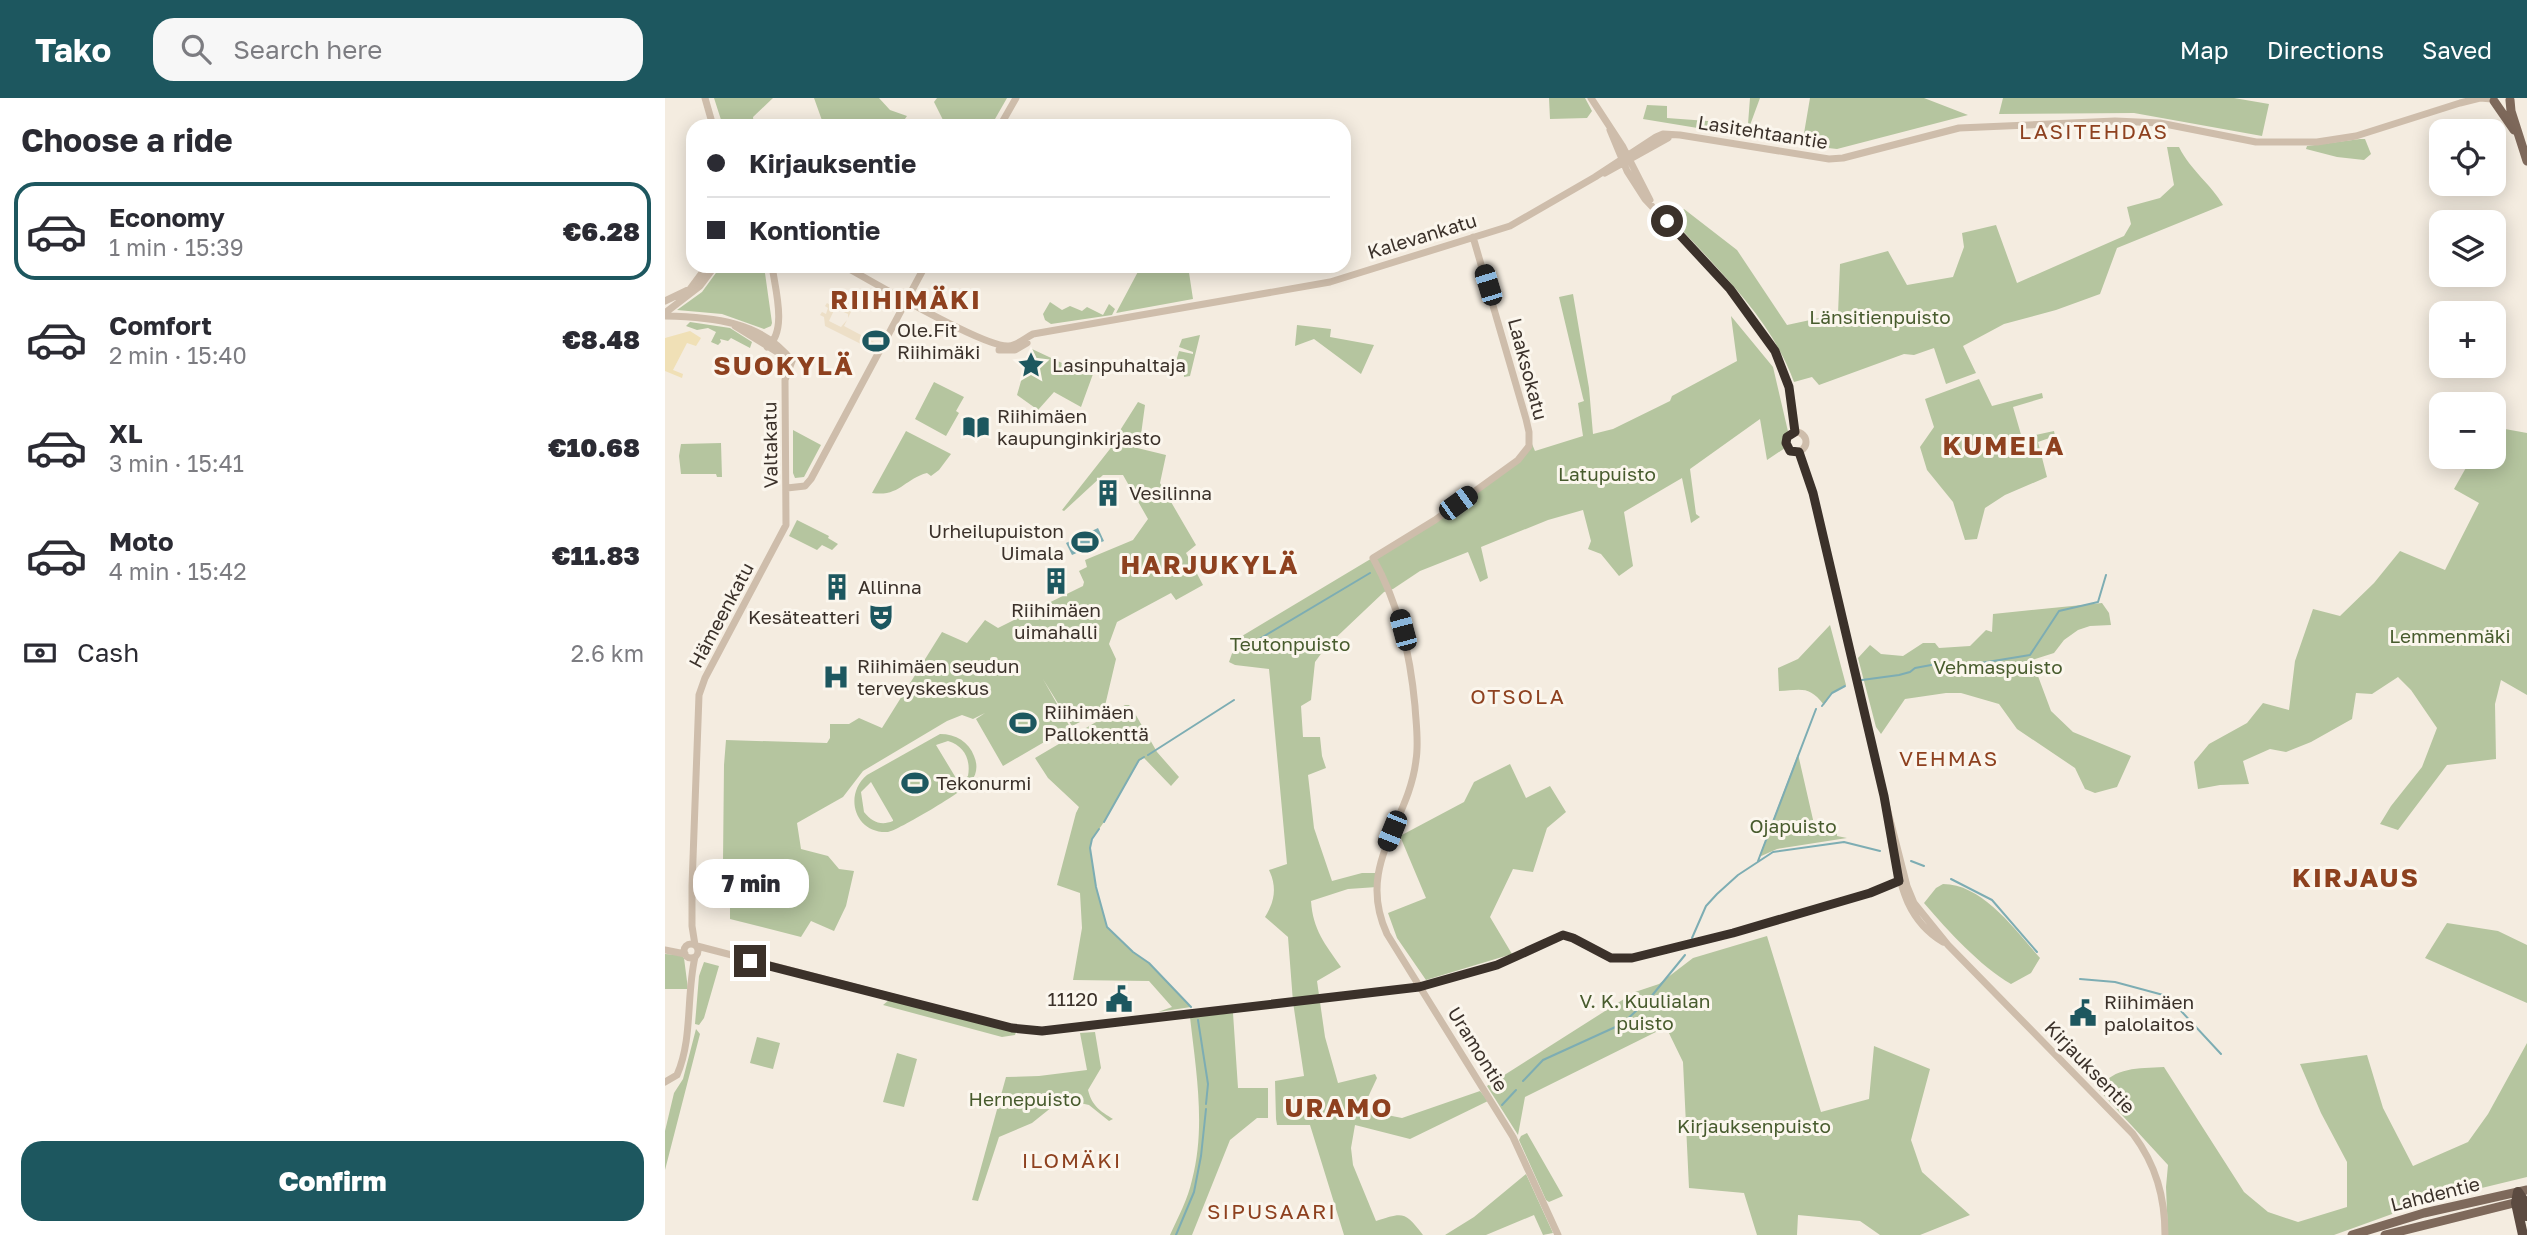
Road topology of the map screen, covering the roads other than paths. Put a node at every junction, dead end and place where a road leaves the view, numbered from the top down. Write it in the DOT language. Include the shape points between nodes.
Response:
graph roads {
  1 [pos="705,98"];
  2 [pos="1016,98"];
  3 [pos="1591,98"];
  4 [pos="2467,98"];
  5 [pos="2492,99"];
  6 [pos="2511,99"];
  7 [pos="2460,103"];
  8 [pos="711,119"];
  9 [pos="1004,119"];
  10 [pos="2520,140"];
  11 [pos="1625,159"];
  12 [pos="2527,161"];
  13 [pos="1473,237"];
  14 [pos="702,273"];
  15 [pos="710,273"];
  16 [pos="773,273"];
  17 [pos="857,273"];
  18 [pos="921,273"];
  19 [pos="907,300"];
  20 [pos="665,301"];
  21 [pos="665,314"];
  22 [pos="769,343"];
  23 [pos="1795,432"];
  24 [pos="1799,452"];
  25 [pos="787,486"];
  26 [pos="785,529"];
  27 [pos="1373,558"];
  28 [pos="1884,796"];
  29 [pos="1900,885"];
  30 [pos="1948,945"];
  31 [pos="668,950"];
  32 [pos="691,951"];
  33 [pos="1419,987"];
  34 [pos="665,1082"];
  35 [pos="2523,1197"];
  36 [pos="2527,1216"];
  37 [pos="1558,1235"];
  38 [pos="2165,1235"];
  39 [pos="2352,1235"];
  40 [pos="2385,1235"];
  41 [pos="2523,1235"];
  1 -- 8 [label="street"];
  2 -- 9 [label="street"];
  3 -- 11 [label="street"];
  4 -- 7 [label="street, Lasitehtaantie"];
  5 -- 6 [label="main road" via="2501,103"];
  5 -- 7 [label="street, Lasitehtaantie"];
  5 -- 10 [label="main road"];
  6 -- 10 [label="main road"];
  7 -- 11 [label="street, Lasitehtaantie" via="2356,136 2300,143 2256,142 2160,122 2115,121 1959,128 1829,159 1681,135"];
  10 -- 12 [label="main road"];
  11 -- 13 [label="street, Kalevankatu" via="1519,221"];
  11 -- 23 [label="street" via="1653,206 1730,289 1775,351 1789,387"];
  13 -- 19 [label="street, Kalevankatu" via="1316,285 1041,332 1011,349"];
  13 -- 27 [label="street, Laaksokatu" via="1526,419 1528,446 1518,460 1435,520"];
  14 -- 20 [label="street" via="690,289"];
  15 -- 21 [label="street"];
  16 -- 22 [label="street" via="779,323"];
  17 -- 19 [label="street"];
  18 -- 19 [label="street"];
  19 -- 25 [label="street" via="808,483"];
  21 -- 22 [label="street" via="721,320"];
  22 -- 25 [label="street, Valtakatu" via="792,361 785,380"];
  23 -- 24 [label="street" via="1806,442"];
  23 -- 24 [label="street" via="1786,443 1790,451"];
  24 -- 28 [label="street, Kirjauksentie" via="1813,493"];
  25 -- 26 [label="street, Valtakatu"];
  26 -- 32 [label="street, Hämeenkatu" via="699,695"];
  27 -- 33 [label="street, Uramontie" via="1398,613 1407,647 1417,738 1413,776 1383,854 1377,887 1386,931"];
  28 -- 29 [label="street, Kirjauksentie"];
  28 -- 30 [label="street, Kirjauksentie" via="1914,904"];
  29 -- 30 [label="street, Kirjauksentie" via="1915,918"];
  29 -- 33 [label="street" via="1632,958 1611,958 1563,935 1497,965"];
  30 -- 38 [label="street, Kirjauksentie" via="2138,1140 2161,1188"];
  31 -- 32 [label="street"];
  32 -- 33 [label="street" via="719,953 1034,1031"];
  32 -- 34 [label="street" via="683,1057 677,1075"];
  33 -- 37 [label="street, Uramontie" via="1513,1137"];
  35 -- 36 [label="highway"];
  35 -- 39 [label="main road, Lahdentie" via="2424,1213"];
  35 -- 40 [label="main road, Lahdentie"];
  35 -- 41 [label="highway"];
}
